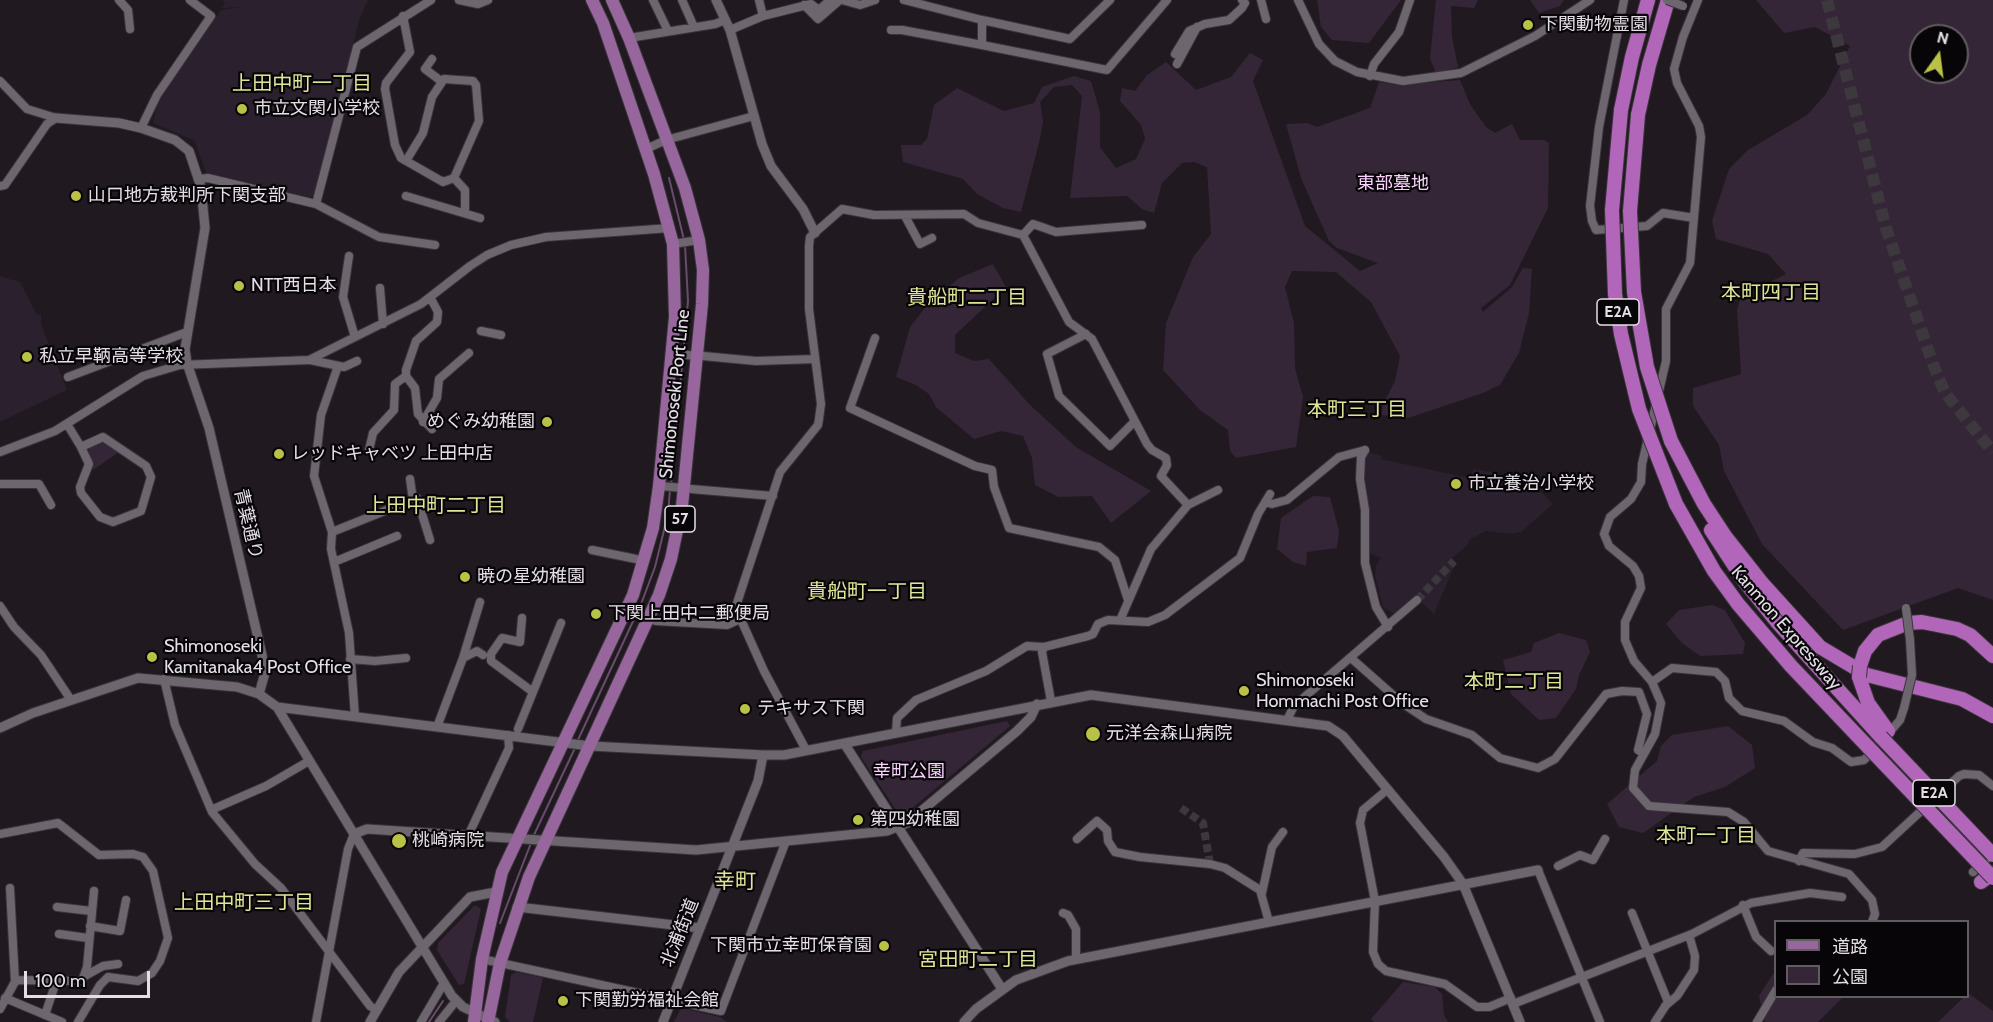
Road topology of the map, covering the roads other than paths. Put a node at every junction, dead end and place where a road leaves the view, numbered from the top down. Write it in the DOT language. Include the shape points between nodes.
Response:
graph roads {
  1 [pos="119,0"];
  2 [pos="190,0"];
  3 [pos="431,0"];
  4 [pos="459,0"];
  5 [pos="488,0"];
  6 [pos="592,0"];
  7 [pos="612,0"];
  8 [pos="653,0"];
  9 [pos="682,0"];
  10 [pos="716,0"];
  11 [pos="759,0"];
  12 [pos="830,0"];
  13 [pos="841,0"];
  14 [pos="875,0"];
  15 [pos="904,0"];
  16 [pos="1110,0"];
  17 [pos="1167,0"];
  18 [pos="1242,0"];
  19 [pos="1261,0"];
  20 [pos="1298,0"];
  21 [pos="1410,0"];
  22 [pos="1590,0"];
  23 [pos="1624,0"];
  24 [pos="1648,0"];
  25 [pos="1668,0"];
  26 [pos="1698,0"];
  27 [pos="804,6"];
  28 [pos="1693,10"];
  29 [pos="403,16"];
  30 [pos="763,16"];
  31 [pos="1266,19"];
  32 [pos="726,20"];
  33 [pos="982,20"];
  34 [pos="1198,26"];
  35 [pos="694,27"];
  36 [pos="130,29"];
  37 [pos="730,30"];
  38 [pos="891,30"];
  39 [pos="668,31"];
  40 [pos="629,38"];
  41 [pos="981,45"];
  42 [pos="1176,54"];
  43 [pos="432,59"];
  44 [pos="1177,64"];
  45 [pos="1370,76"];
  46 [pos="0,81"];
  47 [pos="441,81"];
  48 [pos="754,116"];
  49 [pos="56,118"];
  50 [pos="141,128"];
  51 [pos="666,140"];
  52 [pos="646,148"];
  53 [pos="406,160"];
  54 [pos="454,178"];
  55 [pos="199,179"];
  56 [pos="0,186"];
  57 [pos="406,196"];
  58 [pos="316,204"];
  59 [pos="465,212"];
  60 [pos="905,216"];
  61 [pos="480,218"];
  62 [pos="1694,218"];
  63 [pos="1143,225"];
  64 [pos="670,228"];
  65 [pos="815,233"];
  66 [pos="1023,236"];
  67 [pos="932,238"];
  68 [pos="694,240"];
  69 [pos="676,244"];
  70 [pos="435,245"];
  71 [pos="349,256"];
  72 [pos="380,288"];
  73 [pos="430,297"];
  74 [pos="383,324"];
  75 [pos="187,332"];
  76 [pos="481,332"];
  77 [pos="1086,334"];
  78 [pos="501,335"];
  79 [pos="355,337"];
  80 [pos="875,338"];
  81 [pos="469,353"];
  82 [pos="673,354"];
  83 [pos="697,356"];
  84 [pos="815,359"];
  85 [pos="309,360"];
  86 [pos="357,361"];
  87 [pos="187,363"];
  88 [pos="338,366"];
  89 [pos="406,376"];
  90 [pos="69,377"];
  91 [pos="423,422"];
  92 [pos="1134,422"];
  93 [pos="67,424"];
  94 [pos="432,429"];
  95 [pos="1671,441"];
  96 [pos="81,447"];
  97 [pos="369,450"];
  98 [pos="0,452"];
  99 [pos="410,480"];
  100 [pos="0,484"];
  101 [pos="661,486"];
  102 [pos="684,488"];
  103 [pos="1218,490"];
  104 [pos="1270,494"];
  105 [pos="773,496"];
  106 [pos="412,500"];
  107 [pos="1265,502"];
  108 [pos="51,505"];
  109 [pos="1188,505"];
  110 [pos="332,532"];
  111 [pos="396,536"];
  112 [pos="430,540"];
  113 [pos="592,549"];
  114 [pos="636,559"];
  115 [pos="334,562"];
  116 [pos="1128,600"];
  117 [pos="1417,600"];
  118 [pos="480,602"];
  119 [pos="0,606"];
  120 [pos="1906,608"];
  121 [pos="629,611"];
  122 [pos="522,618"];
  123 [pos="1121,618"];
  124 [pos="649,619"];
  125 [pos="740,619"];
  126 [pos="561,622"];
  127 [pos="1388,627"];
  128 [pos="1044,647"];
  129 [pos="483,655"];
  130 [pos="1993,656"];
  131 [pos="406,658"];
  132 [pos="463,658"];
  133 [pos="1351,658"];
  134 [pos="350,659"];
  135 [pos="164,679"];
  136 [pos="1652,682"];
  137 [pos="533,692"];
  138 [pos="260,694"];
  139 [pos="71,700"];
  140 [pos="1051,701"];
  141 [pos="1036,704"];
  142 [pos="277,707"];
  143 [pos="1993,716"];
  144 [pos="355,717"];
  145 [pos="1287,720"];
  146 [pos="437,727"];
  147 [pos="0,728"];
  148 [pos="518,729"];
  149 [pos="896,732"];
  150 [pos="1885,734"];
  151 [pos="508,735"];
  152 [pos="844,743"];
  153 [pos="577,744"];
  154 [pos="806,750"];
  155 [pos="1643,753"];
  156 [pos="763,755"];
  157 [pos="309,761"];
  158 [pos="1993,786"];
  159 [pos="1388,789"];
  160 [pos="211,810"];
  161 [pos="898,828"];
  162 [pos="1283,832"];
  163 [pos="0,834"];
  164 [pos="354,834"];
  165 [pos="468,836"];
  166 [pos="1605,838"];
  167 [pos="521,839"];
  168 [pos="1077,839"];
  169 [pos="542,840"];
  170 [pos="786,841"];
  171 [pos="733,846"];
  172 [pos="1993,854"];
  173 [pos="1799,861"];
  174 [pos="1558,866"];
  175 [pos="1538,870"];
  176 [pos="1993,873"];
  177 [pos="1982,877"];
  178 [pos="1463,884"];
  179 [pos="10,888"];
  180 [pos="94,891"];
  181 [pos="496,892"];
  182 [pos="1262,893"];
  183 [pos="1842,897"];
  184 [pos="126,900"];
  185 [pos="1375,901"];
  186 [pos="1743,906"];
  187 [pos="57,907"];
  188 [pos="517,907"];
  189 [pos="91,911"];
  190 [pos="1063,913"];
  191 [pos="1632,913"];
  192 [pos="1872,920"];
  193 [pos="1269,922"];
  194 [pos="90,927"];
  195 [pos="700,928"];
  196 [pos="59,934"];
  197 [pos="1689,935"];
  198 [pos="88,938"];
  199 [pos="422,948"];
  200 [pos="1647,951"];
  201 [pos="1771,951"];
  202 [pos="329,952"];
  203 [pos="482,959"];
  204 [pos="1076,959"];
  205 [pos="500,963"];
  206 [pos="118,964"];
  207 [pos="85,976"];
  208 [pos="1582,977"];
  209 [pos="57,979"];
  210 [pos="15,982"];
  211 [pos="444,983"];
  212 [pos="1002,989"];
  213 [pos="1774,993"];
  214 [pos="5,998"];
  215 [pos="456,1001"];
  216 [pos="671,1001"];
  217 [pos="1512,1001"];
  218 [pos="1665,1006"];
  219 [pos="0,1008"];
  220 [pos="375,1010"];
  221 [pos="45,1015"];
  222 [pos="474,1017"];
  223 [pos="490,1021"];
  224 [pos="62,1022"];
  225 [pos="78,1022"];
  226 [pos="316,1022"];
  227 [pos="370,1022"];
  228 [pos="421,1022"];
  229 [pos="439,1022"];
  230 [pos="663,1022"];
  231 [pos="964,1022"];
  232 [pos="1520,1022"];
  233 [pos="1600,1022"];
  234 [pos="1655,1022"];
  235 [pos="1757,1022"];
  1 -- 36 [label="street" via="128,10"];
  2 -- 50 [label="street" via="211,16 157,95"];
  3 -- 29 [label="street"];
  4 -- 5 [label="street" via="478,4"];
  6 -- 52 [label="main road, Shimonoseki Port Line / 57"];
  7 -- 40 [label="main road, Shimonoseki Port Line / 57"];
  8 -- 39 [label="street"];
  9 -- 35 [label="street"];
  10 -- 32 [label="street"];
  11 -- 30 [label="street"];
  12 -- 27 [label="street" via="819,10 811,4"];
  13 -- 14 [label="street" via="860,4"];
  13 -- 27 [label="street" via="818,19"];
  15 -- 33 [label="street"];
  16 -- 33 [label="street" via="1070,39"];
  17 -- 41 [label="street" via="1107,70"];
  18 -- 34 [label="street" via="1242,8 1229,20"];
  19 -- 31 [label="street"];
  20 -- 45 [label="street" via="1326,52 1344,66"];
  21 -- 45 [label="street" via="1399,32 1374,64"];
  22 -- 45 [label="street" via="1534,36 1461,73 1403,81"];
  23 -- 62 [label="street" via="1599,127 1590,206 1592,221 1596,230 1647,226 1663,213"];
  24 -- 177 [label="highway, Kanmon Expressway / E2A, bridge" via="1621,110 1612,210 1621,334 1639,410 1676,504 1714,571 1738,604"];
  25 -- 28 [label="street, bridge"];
  25 -- 95 [label="highway, Kanmon Expressway / E2A, bridge" via="1638,115 1631,188 1634,292 1647,367"];
  26 -- 28 [label="street"];
  27 -- 30 [label="street"];
  28 -- 62 [label="street" via="1674,69 1677,83 1700,126"];
  29 -- 53 [label="street" via="410,52 385,89 395,145"];
  29 -- 58 [label="street" via="357,47"];
  30 -- 37 [label="street"];
  32 -- 35 [label="street"];
  32 -- 37 [label="street"];
  33 -- 41 [label="street"];
  34 -- 42 [label="street" via="1189,31"];
  34 -- 44 [label="street"];
  35 -- 39 [label="street"];
  37 -- 48 [label="street"];
  38 -- 41 [label="street"];
  39 -- 40 [label="street"];
  40 -- 51 [label="main road, Shimonoseki Port Line / 57"];
  43 -- 47 [label="street" via="425,69"];
  46 -- 49 [label="street" via="27,108"];
  47 -- 53 [label="street" via="432,97 423,133"];
  47 -- 54 [label="street" via="473,81 478,93 479,121"];
  48 -- 51 [label="street"];
  48 -- 65 [label="street" via="771,166 803,209"];
  49 -- 50 [label="street, 青葉通り"];
  49 -- 56 [label="street" via="47,124"];
  50 -- 55 [label="street, 青葉通り" via="184,146"];
  51 -- 52 [label="street"];
  51 -- 68 [label="main road, Shimonoseki Port Line / 57" via="685,188"];
  52 -- 64 [label="main road, Shimonoseki Port Line / 57"];
  53 -- 54 [label="street" via="443,182"];
  54 -- 59 [label="street" via="465,190"];
  55 -- 58 [label="street"];
  55 -- 75 [label="street, 青葉通り" via="205,228"];
  57 -- 59 [label="street"];
  58 -- 70 [label="street" via="379,237"];
  59 -- 61 [label="street"];
  60 -- 65 [label="street" via="866,215 842,209"];
  60 -- 66 [label="street" via="964,214 978,223"];
  60 -- 67 [label="street" via="920,244"];
  62 -- 136 [label="street" via="1690,263 1666,309 1666,361 1641,482 1631,499 1610,517 1604,534 1609,546 1639,576 1640,595 1627,615 1624,634 1634,661"];
  63 -- 66 [label="street" via="1056,232 1033,224"];
  64 -- 69 [label="main road, Shimonoseki Port Line / 57"];
  64 -- 73 [label="street" via="546,237 518,243 487,255"];
  65 -- 84 [label="street" via="810,237 808,272"];
  66 -- 77 [label="street" via="1069,322"];
  68 -- 69 [label="street"];
  68 -- 83 [label="main road, Shimonoseki Port Line / 57" via="703,270"];
  69 -- 82 [label="main road, Shimonoseki Port Line / 57"];
  71 -- 79 [label="street" via="343,297"];
  72 -- 74 [label="street"];
  73 -- 74 [label="street"];
  73 -- 89 [label="street" via="439,315 433,327 416,341"];
  74 -- 79 [label="street"];
  75 -- 87 [label="street, 青葉通り"];
  75 -- 90 [label="street"];
  76 -- 78 [label="street"];
  77 -- 92 [label="street"];
  77 -- 92 [label="street" via="1047,354 1059,396 1110,446"];
  79 -- 85 [label="street"];
  80 -- 116 [label="street" via="850,408 975,466 992,470 1009,528 1099,548 1115,560"];
  81 -- 91 [label="street" via="439,379 438,398"];
  82 -- 83 [label="street"];
  82 -- 101 [label="main road, Shimonoseki Port Line / 57"];
  83 -- 84 [label="street" via="756,361"];
  83 -- 102 [label="main road, Shimonoseki Port Line / 57"];
  84 -- 105 [label="street" via="821,404 818,425 784,465"];
  85 -- 87 [label="street"];
  85 -- 88 [label="street"];
  86 -- 88 [label="street"];
  87 -- 93 [label="street" via="143,376"];
  87 -- 138 [label="street, 青葉通り" via="209,428 262,655 265,673"];
  88 -- 110 [label="street" via="321,415 314,470"];
  89 -- 91 [label="street" via="416,388 417,411"];
  89 -- 97 [label="street" via="395,384 393,410 373,434"];
  91 -- 94 [label="street"];
  92 -- 109 [label="street" via="1152,450 1166,458 1161,476"];
  93 -- 96 [label="street"];
  93 -- 98 [label="street"];
  95 -- 143 [label="highway" via="1725,536 1821,647 1867,675 1962,699"];
  95 -- 150 [label="highway, Kanmon Expressway / E2A" via="1700,509 1729,559 1789,637"];
  96 -- 96 [label="street" via="103,437 146,466 151,477 141,511 113,522 100,517 81,493 88,464"];
  99 -- 106 [label="street"];
  100 -- 108 [label="street" via="39,484"];
  101 -- 102 [label="street"];
  101 -- 121 [label="main road, Shimonoseki Port Line / 57"];
  102 -- 105 [label="street"];
  102 -- 124 [label="main road, Shimonoseki Port Line / 57" via="671,559"];
  103 -- 109 [label="street"];
  104 -- 107 [label="street"];
  105 -- 125 [label="street" via="737,603"];
  106 -- 110 [label="street"];
  106 -- 112 [label="street" via="417,498"];
  107 -- 123 [label="street" via="1240,558 1165,615 1148,622"];
  107 -- 127 [label="street" via="1287,500 1339,457 1365,450 1360,479 1365,510 1365,563 1376,607"];
  109 -- 116 [label="street" via="1151,549"];
  110 -- 115 [label="street"];
  111 -- 115 [label="street"];
  113 -- 114 [label="street"];
  115 -- 134 [label="street" via="346,615"];
  116 -- 123 [label="street"];
  117 -- 127 [label="street"];
  118 -- 132 [label="street"];
  119 -- 139 [label="street" via="41,655"];
  120 -- 136 [label="street, bridge" via="1912,675 1904,708 1895,728 1864,760 1851,762 1784,721 1742,711 1729,698 1725,681 1716,672 1672,668"];
  121 -- 124 [label="street"];
  121 -- 153 [label="main road, Shimonoseki Port Line / 57"];
  122 -- 137 [label="street" via="520,642 502,638 491,654 491,661"];
  123 -- 128 [label="street" via="1098,624 1088,636"];
  124 -- 125 [label="street" via="727,625"];
  124 -- 153 [label="main road, Shimonoseki Port Line / 57"];
  125 -- 154 [label="street"];
  126 -- 137 [label="street"];
  127 -- 133 [label="street"];
  128 -- 140 [label="street"];
  128 -- 149 [label="street" via="1028,646 986,671 916,700 897,718"];
  129 -- 132 [label="street" via="477,651"];
  130 -- 150 [label="highway" via="1970,635 1922,622 1908,623 1878,635 1865,651 1860,671 1868,703"];
  131 -- 134 [label="street"];
  132 -- 146 [label="street"];
  133 -- 145 [label="street" via="1294,706"];
  133 -- 155 [label="street" via="1426,719 1472,735 1500,758 1538,768 1555,759 1606,694 1639,692 1647,714 1638,750"];
  134 -- 144 [label="street"];
  135 -- 138 [label="street" via="237,687"];
  135 -- 139 [label="street" via="132,679"];
  135 -- 160 [label="street" via="175,725"];
  136 -- 155 [label="street" via="1662,709"];
  137 -- 148 [label="street"];
  138 -- 142 [label="street"];
  139 -- 147 [label="street"];
  140 -- 141 [label="street"];
  140 -- 145 [label="street" via="1107,696"];
  141 -- 149 [label="street"];
  141 -- 161 [label="street" via="1031,717 1017,731"];
  142 -- 144 [label="street"];
  142 -- 157 [label="street"];
  144 -- 146 [label="street"];
  145 -- 159 [label="street" via="1336,729"];
  146 -- 151 [label="street"];
  149 -- 152 [label="street"];
  150 -- 172 [label="highway, E2A, bridge" via="1946,797"];
  151 -- 153 [label="street"];
  151 -- 165 [label="street" via="509,748"];
  152 -- 154 [label="street"];
  152 -- 161 [label="street"];
  153 -- 156 [label="street"];
  153 -- 167 [label="main road, Shimonoseki Port Line / 57"];
  153 -- 169 [label="main road, Shimonoseki Port Line / 57"];
  154 -- 156 [label="street"];
  155 -- 173 [label="street" via="1632,783 1646,804 1728,812 1744,822 1768,851"];
  156 -- 171 [label="street, 北浦街道" via="761,772"];
  157 -- 160 [label="street" via="266,786"];
  157 -- 164 [label="street"];
  158 -- 173 [label="street" via="1979,775 1964,774 1882,847 1855,854 1803,853"];
  159 -- 178 [label="street"];
  159 -- 185 [label="street" via="1361,813 1360,830"];
  160 -- 202 [label="street" via="255,864 281,888"];
  161 -- 170 [label="street"];
  161 -- 212 [label="street"];
  162 -- 182 [label="street" via="1274,842"];
  163 -- 225 [label="street" via="58,823 99,855 133,854 143,857 153,871 168,938 160,961 152,973 138,981 108,977"];
  164 -- 165 [label="street" via="367,829"];
  164 -- 199 [label="street"];
  164 -- 202 [label="street"];
  165 -- 167 [label="street"];
  166 -- 174 [label="street" via="1593,860 1580,855"];
  167 -- 169 [label="street"];
  167 -- 181 [label="main road, Shimonoseki Port Line / 57"];
  168 -- 182 [label="street" via="1097,821 1107,830 1115,852 1220,866"];
  169 -- 171 [label="street" via="696,850"];
  169 -- 188 [label="main road, Shimonoseki Port Line / 57"];
  170 -- 171 [label="street"];
  170 -- 216 [label="street" via="721,1011"];
  171 -- 195 [label="street, 北浦街道"];
  172 -- 177 [label="street"];
  173 -- 192 [label="street" via="1852,876 1875,905"];
  175 -- 178 [label="street"];
  175 -- 208 [label="street"];
  176 -- 177 [label="highway"];
  178 -- 185 [label="street"];
  178 -- 217 [label="street"];
  179 -- 210 [label="street"];
  180 -- 189 [label="street"];
  181 -- 199 [label="street" via="470,897"];
  181 -- 203 [label="main road, Shimonoseki Port Line / 57"];
  182 -- 193 [label="street"];
  183 -- 186 [label="street" via="1810,893"];
  184 -- 194 [label="street" via="120,931"];
  185 -- 193 [label="street"];
  185 -- 217 [label="street" via="1373,952 1382,970 1436,980 1477,1007"];
  186 -- 197 [label="street"];
  186 -- 201 [label="street" via="1756,937"];
  187 -- 189 [label="street"];
  188 -- 195 [label="street"];
  188 -- 205 [label="main road, Shimonoseki Port Line / 57"];
  189 -- 194 [label="street"];
  190 -- 204 [label="street" via="1076,929"];
  191 -- 200 [label="street"];
  193 -- 204 [label="street"];
  194 -- 198 [label="street"];
  195 -- 216 [label="street, 北浦街道"];
  196 -- 198 [label="street"];
  197 -- 200 [label="street"];
  197 -- 218 [label="street" via="1694,970 1677,996"];
  198 -- 207 [label="street"];
  199 -- 211 [label="street"];
  199 -- 220 [label="street" via="399,972"];
  200 -- 208 [label="street"];
  200 -- 218 [label="street" via="1668,1002"];
  202 -- 220 [label="street"];
  202 -- 226 [label="street"];
  203 -- 205 [label="street"];
  203 -- 222 [label="main road, Shimonoseki Port Line / 57"];
  204 -- 212 [label="street" via="1044,968"];
  205 -- 216 [label="street"];
  205 -- 223 [label="main road, Shimonoseki Port Line / 57"];
  206 -- 207 [label="street"];
  207 -- 209 [label="street" via="77,983"];
  208 -- 217 [label="street"];
  208 -- 233 [label="street"];
  209 -- 210 [label="street"];
  209 -- 221 [label="street"];
  210 -- 214 [label="street"];
  211 -- 215 [label="street"];
  211 -- 228 [label="street"];
  212 -- 231 [label="street"];
  213 -- 235 [label="street"];
  214 -- 219 [label="street"];
  214 -- 221 [label="street"];
  215 -- 222 [label="street"];
  215 -- 229 [label="street"];
  216 -- 230 [label="street, 北浦街道"];
  217 -- 232 [label="street"];
  218 -- 234 [label="street"];
  220 -- 227 [label="street"];
  221 -- 224 [label="street"];
  222 -- 223 [label="street"];
}
